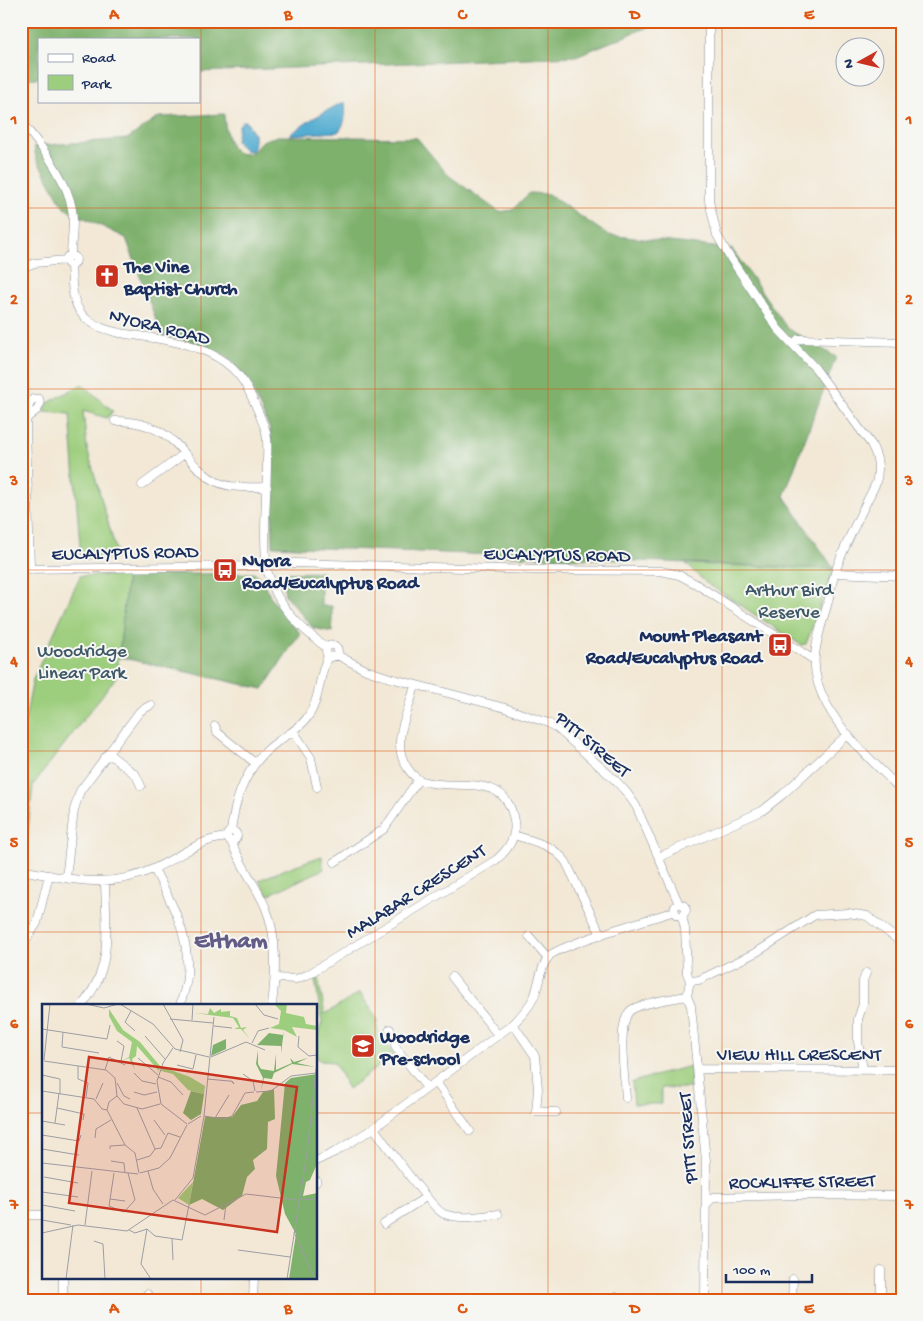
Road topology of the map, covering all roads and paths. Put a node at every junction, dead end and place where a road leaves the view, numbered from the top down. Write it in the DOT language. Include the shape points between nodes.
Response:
graph roads {
  1 [pos="709,21"];
  2 [pos="21,122"];
  3 [pos="69,260"];
  4 [pos="21,268"];
  5 [pos="899,342"];
  6 [pos="793,345"];
  7 [pos="902,349"];
  8 [pos="27,418"];
  9 [pos="115,421"];
  10 [pos="184,454"];
  11 [pos="142,485"];
  12 [pos="267,487"];
  13 [pos="266,558"];
  14 [pos="275,565"];
  15 [pos="259,566"];
  16 [pos="30,568"];
  17 [pos="21,569"];
  18 [pos="268,573"];
  19 [pos="835,573"];
  20 [pos="902,576"];
  21 [pos="327,652"];
  22 [pos="337,655"];
  23 [pos="814,660"];
  24 [pos="414,684"];
  25 [pos="151,704"];
  26 [pos="215,726"];
  27 [pos="294,732"];
  28 [pos="848,734"];
  29 [pos="109,754"];
  30 [pos="256,763"];
  31 [pos="418,780"];
  32 [pos="141,786"];
  33 [pos="317,786"];
  34 [pos="902,791"];
  35 [pos="514,835"];
  36 [pos="232,836"];
  37 [pos="659,857"];
  38 [pos="335,862"];
  39 [pos="154,869"];
  40 [pos="21,870"];
  41 [pos="49,875"];
  42 [pos="66,878"];
  43 [pos="105,882"];
  44 [pos="678,910"];
  45 [pos="601,935"];
  46 [pos="529,936"];
  47 [pos="902,943"];
  48 [pos="21,948"];
  49 [pos="548,958"];
  50 [pos="866,973"];
  51 [pos="452,976"];
  52 [pos="275,978"];
  53 [pos="690,981"];
  54 [pos="687,996"];
  55 [pos="83,1004"];
  56 [pos="180,1004"];
  57 [pos="272,1004"];
  58 [pos="512,1024"];
  59 [pos="390,1029"];
  60 [pos="498,1035"];
  61 [pos="697,1069"];
  62 [pos="863,1069"];
  63 [pos="902,1070"];
  64 [pos="436,1082"];
  65 [pos="427,1088"];
  66 [pos="626,1098"];
  67 [pos="556,1112"];
  68 [pos="374,1128"];
  69 [pos="470,1131"];
  70 [pos="318,1161"];
  71 [pos="902,1196"];
  72 [pos="426,1197"];
  73 [pos="706,1205"];
  74 [pos="498,1214"];
  75 [pos="21,1215"];
  76 [pos="42,1215"];
  77 [pos="384,1224"];
  78 [pos="881,1270"];
  79 [pos="63,1278"];
  80 [pos="254,1278"];
  81 [pos="793,1278"];
  82 [pos="63,1300"];
  83 [pos="253,1300"];
  84 [pos="705,1300"];
  85 [pos="792,1300"];
  86 [pos="880,1300"];
  1 -- 6 [label="street" via="709,201 714,225 729,256 778,329"];
  2 -- 3 [label="street, NYORA ROAD" via="50,159 69,197 73,210"];
  3 -- 4 [label="street" via="35,263"];
  3 -- 12 [label="street, NYORA ROAD" via="77,306 81,314 94,324 113,331 190,346 220,358 237,374 266,432"];
  5 -- 6 [label="street" via="798,339"];
  5 -- 7 [label="street"];
  6 -- 19 [label="street" via="815,368 876,453 876,483"];
  8 -- 16 [label="street"];
  9 -- 10 [label="street" via="149,426 174,442"];
  10 -- 11 [label="street"];
  10 -- 12 [label="street" via="204,474 219,483"];
  12 -- 13 [label="street, NYORA ROAD"];
  13 -- 14 [label="street" via="272,559"];
  13 -- 15 [label="street"];
  14 -- 18 [label="street"];
  14 -- 23 [label="street, EUCALYPTUS ROAD" via="661,571 679,575 696,584"];
  15 -- 16 [label="street, EUCALYPTUS ROAD"];
  15 -- 18 [label="street"];
  16 -- 17 [label="street, EUCALYPTUS ROAD"];
  18 -- 21 [label="street" via="277,598"];
  19 -- 20 [label="street"];
  19 -- 23 [label="street" via="816,640"];
  21 -- 22 [label="street" via="333,658"];
  21 -- 22 [label="street" via="331,645 336,646"];
  21 -- 27 [label="street" via="313,708"];
  22 -- 24 [label="street, PITT STREET" via="366,670"];
  23 -- 28 [label="street" via="826,703"];
  24 -- 31 [label="street" via="400,748 405,764"];
  24 -- 37 [label="street, PITT STREET" via="515,711 558,729 627,793"];
  25 -- 29 [label="street" via="140,711"];
  26 -- 30 [label="street" via="217,732"];
  27 -- 30 [label="street" via="278,741"];
  27 -- 33 [label="street" via="311,758"];
  28 -- 34 [label="street"];
  28 -- 37 [label="street" via="762,811"];
  29 -- 32 [label="street" via="136,775"];
  29 -- 42 [label="street" via="76,800"];
  30 -- 36 [label="street" via="241,790 233,814"];
  31 -- 35 [label="street" via="490,788 506,801 512,811"];
  31 -- 38 [label="street" via="384,829"];
  35 -- 45 [label="street" via="547,845 561,856"];
  35 -- 52 [label="street, MALABAR CRESCENT" via="496,860 307,976"];
  36 -- 39 [label="street" via="204,842"];
  36 -- 52 [label="street" via="241,863 265,906 270,922"];
  37 -- 44 [label="street, PITT STREET"];
  39 -- 43 [label="street" via="130,878"];
  39 -- 56 [label="street" via="174,907 187,947 188,976"];
  40 -- 41 [label="street"];
  41 -- 42 [label="street"];
  41 -- 48 [label="street" via="36,923"];
  42 -- 43 [label="street"];
  43 -- 55 [label="street" via="106,958 98,982"];
  44 -- 45 [label="street"];
  44 -- 53 [label="street, PITT STREET" via="684,929"];
  45 -- 49 [label="street" via="559,950"];
  46 -- 49 [label="street"];
  47 -- 53 [label="street" via="868,916 848,912 815,915 757,952 700,980"];
  49 -- 58 [label="street" via="534,997 526,1011"];
  50 -- 62 [label="street" via="858,1019"];
  51 -- 60 [label="street"];
  52 -- 57 [label="street"];
  53 -- 54 [label="street, PITT STREET"];
  54 -- 61 [label="street, PITT STREET" via="691,1006"];
  54 -- 66 [label="street" via="636,1008 626,1016 622,1029"];
  58 -- 60 [label="street"];
  58 -- 67 [label="street" via="535,1056 536,1112"];
  59 -- 65 [label="street" via="396,1048"];
  60 -- 64 [label="street"];
  61 -- 62 [label="street, VIEW HILL CRESCENT"];
  61 -- 73 [label="street, PITT STREET" via="706,1161"];
  62 -- 63 [label="street, VIEW HILL CRESCENT"];
  64 -- 65 [label="street"];
  64 -- 69 [label="street"];
  65 -- 68 [label="street"];
  68 -- 70 [label="street"];
  68 -- 72 [label="street"];
  71 -- 73 [label="street, ROCKLIFFE STREET" via="713,1197"];
  72 -- 74 [label="street" via="442,1214 475,1217"];
  72 -- 77 [label="street"];
  73 -- 84 [label="street, PITT STREET"];
  75 -- 76 [label="street"];
  78 -- 86 [label="street"];
  79 -- 82 [label="street"];
  80 -- 83 [label="street"];
  81 -- 85 [label="street"];
}
